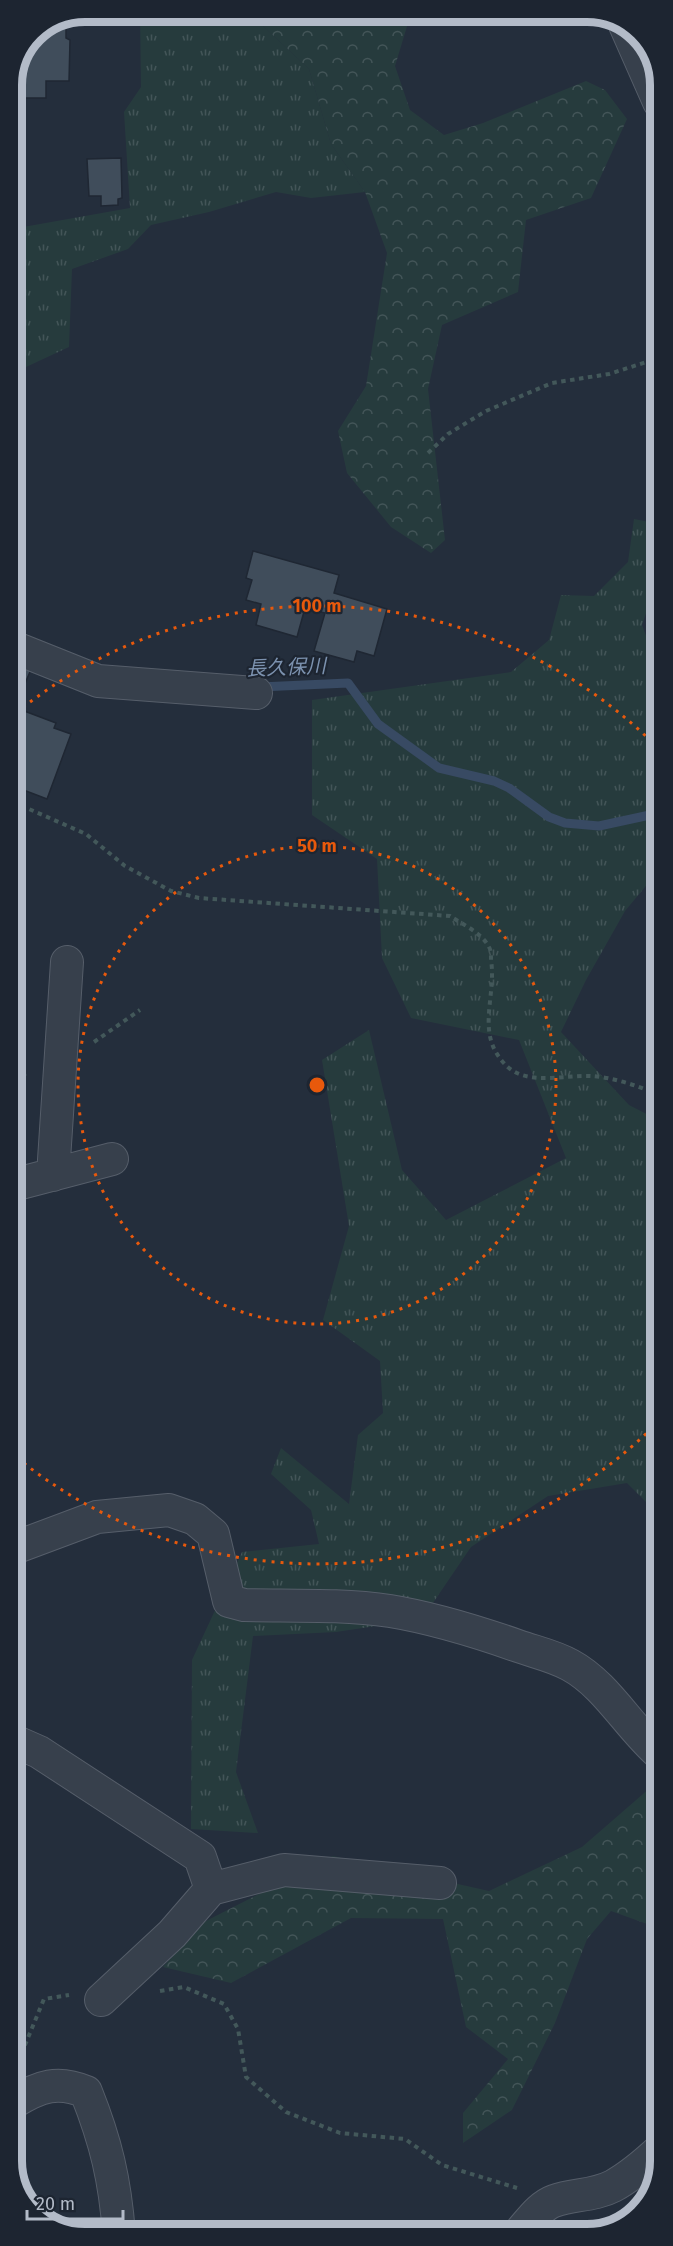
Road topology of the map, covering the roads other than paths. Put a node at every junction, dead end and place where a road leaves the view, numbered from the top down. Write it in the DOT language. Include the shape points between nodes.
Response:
graph roads {
  1 [pos="632,41"];
  2 [pos="650,82"];
  3 [pos="22,651"];
  4 [pos="256,693"];
  5 [pos="67,962"];
  6 [pos="112,1160"];
  7 [pos="53,1175"];
  8 [pos="22,1183"];
  9 [pos="22,1545"];
  10 [pos="22,1745"];
  11 [pos="650,1745"];
  12 [pos="440,1883"];
  13 [pos="211,1889"];
  14 [pos="101,2000"];
  15 [pos="22,2097"];
  16 [pos="650,2158"];
  17 [pos="118,2223"];
  18 [pos="527,2224"];
  1 -- 2 [label="street"];
  3 -- 4 [label="street" via="98,681"];
  5 -- 7 [label="street"];
  6 -- 7 [label="street"];
  7 -- 8 [label="street"];
  9 -- 11 [label="street" via="97,1517 169,1510 195,1519 213,1534 229,1601 391,1612 543,1654 570,1665 594,1683"];
  10 -- 13 [label="street" via="200,1857"];
  12 -- 13 [label="street" via="284,1870"];
  13 -- 14 [label="street" via="172,1934"];
  15 -- 17 [label="street" via="48,2086 68,2084 86,2092 102,2131 116,2186"];
  16 -- 18 [label="street" via="611,2187 555,2200"];
}
